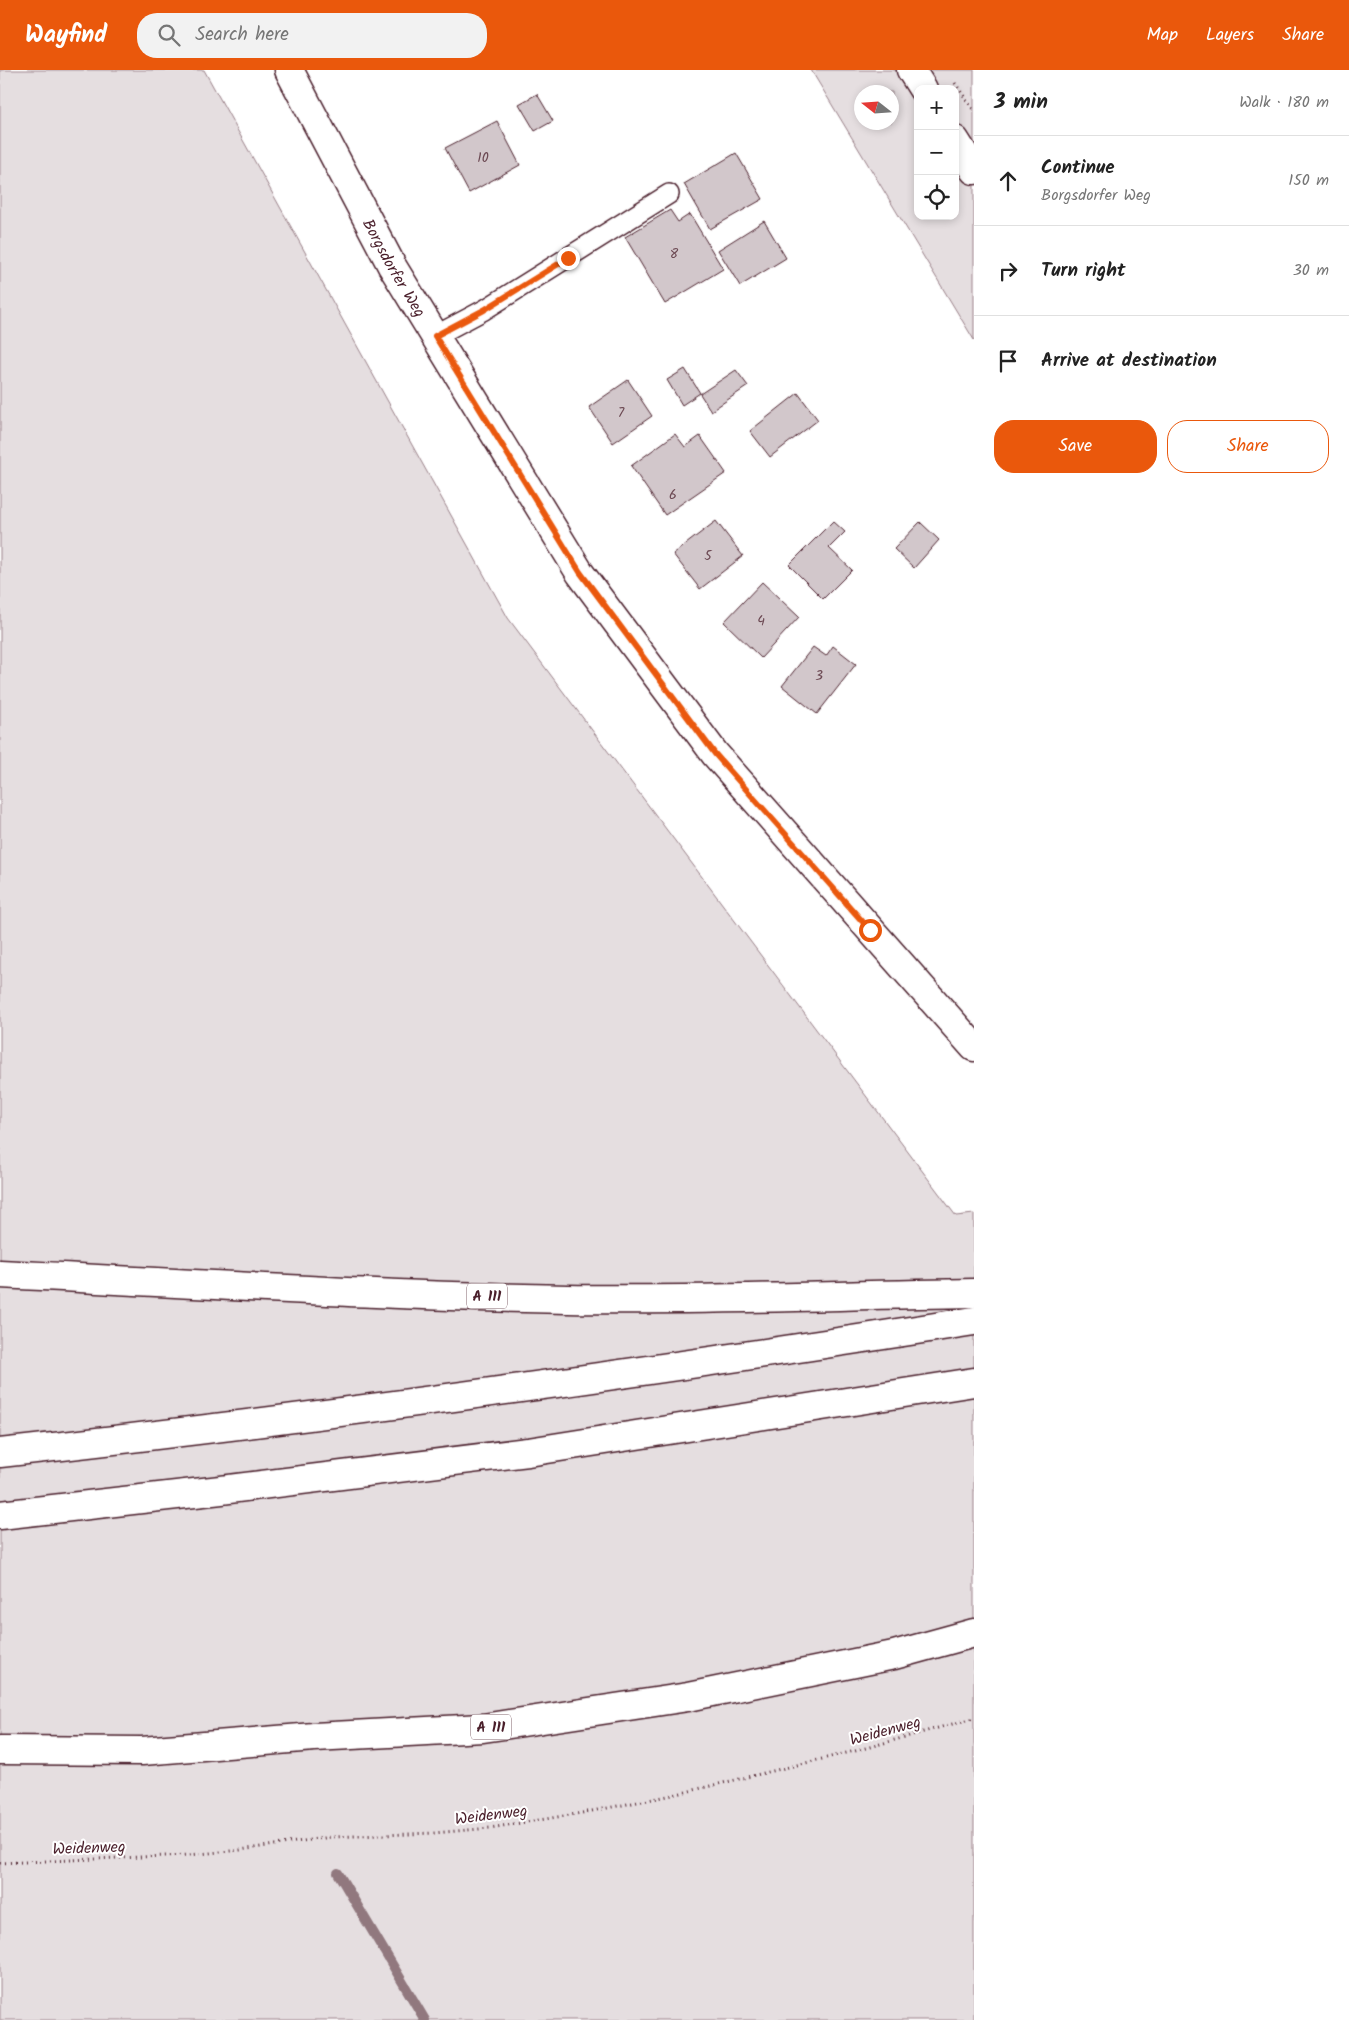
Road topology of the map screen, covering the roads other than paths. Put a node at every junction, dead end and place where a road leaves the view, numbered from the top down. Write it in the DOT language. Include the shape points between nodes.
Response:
graph roads {
  1 [pos="289,70"];
  2 [pos="912,70"];
  3 [pos="921,85"];
  4 [pos="959,146"];
  5 [pos="974,170"];
  6 [pos="669,194"];
  7 [pos="435,336"];
  8 [pos="974,1047"];
  9 [pos="0,1274"];
  10 [pos="974,1293"];
  11 [pos="974,1321"];
  12 [pos="974,1382"];
  13 [pos="0,1453"];
  14 [pos="0,1515"];
  15 [pos="974,1633"];
  16 [pos="0,1750"];
  1 -- 7 [label="main road, Borgsdorfer Weg" via="392,266"];
  2 -- 3 [label="main road"];
  4 -- 5 [label="main road"];
  6 -- 7 [label="lane" via="484,310"];
  7 -- 8 [label="main road, Borgsdorfer Weg" via="580,572 715,754"];
  9 -- 10 [label="main road, A 111" via="565,1299"];
  11 -- 13 [label="main road" via="533,1388 211,1430"];
  12 -- 14 [label="main road" via="528,1452"];
  15 -- 16 [label="main road, A 111" via="894,1655 688,1697 483,1728 142,1751"];
}
